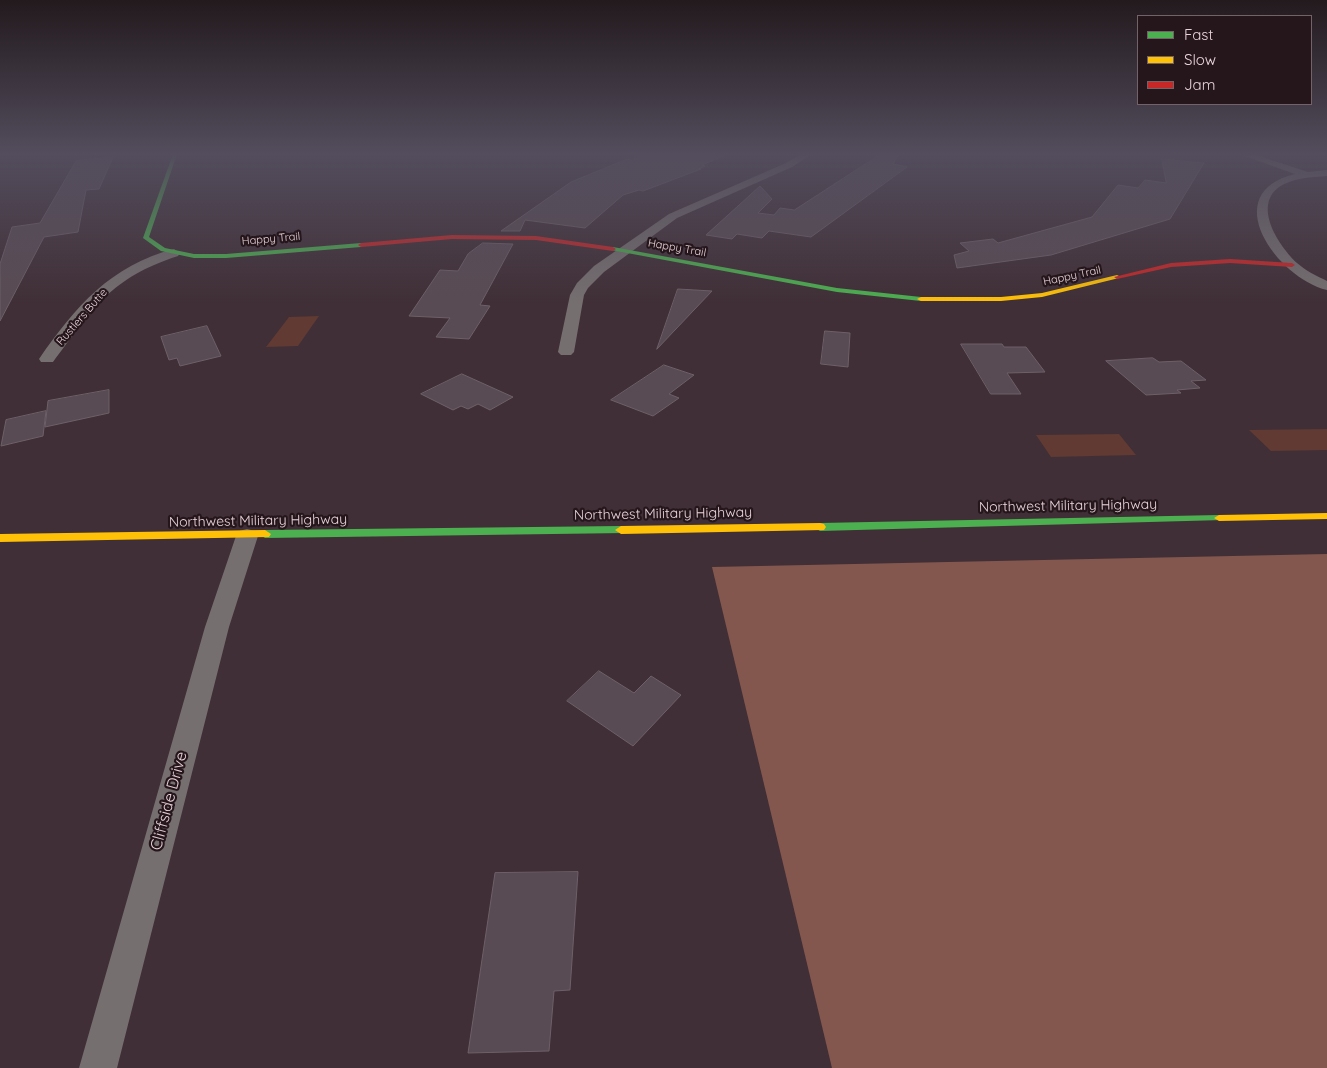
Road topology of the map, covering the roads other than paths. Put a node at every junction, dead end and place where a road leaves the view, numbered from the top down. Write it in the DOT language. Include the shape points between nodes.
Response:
graph roads {
  1 [pos="158,204"];
  2 [pos="700,204"];
  3 [pos="1263,204"];
  4 [pos="624,251"];
  5 [pos="174,253"];
  6 [pos="1292,265"];
  7 [pos="1327,286"];
  8 [pos="566,352"];
  9 [pos="47,359"];
  10 [pos="1327,516"];
  11 [pos="247,536"];
  12 [pos="0,538"];
  13 [pos="98,1068"];
  1 -- 5 [label="street, Happy Trail" via="146,238 160,249"];
  2 -- 4 [label="street" via="673,216"];
  3 -- 6 [label="street" via="1264,225"];
  4 -- 5 [label="street, Happy Trail" via="536,238 452,237 226,256"];
  4 -- 6 [label="street, Happy Trail" via="837,290 941,300 1042,295 1171,265 1230,261"];
  4 -- 8 [label="street" via="590,277 577,295"];
  5 -- 9 [label="street, Rustlers Butte" via="116,279 91,303"];
  6 -- 7 [label="street"];
  10 -- 11 [label="street, Northwest Military Highway"];
  11 -- 12 [label="street, Northwest Military Highway"];
  11 -- 13 [label="street, Cliffside Drive" via="216,627"];
}
